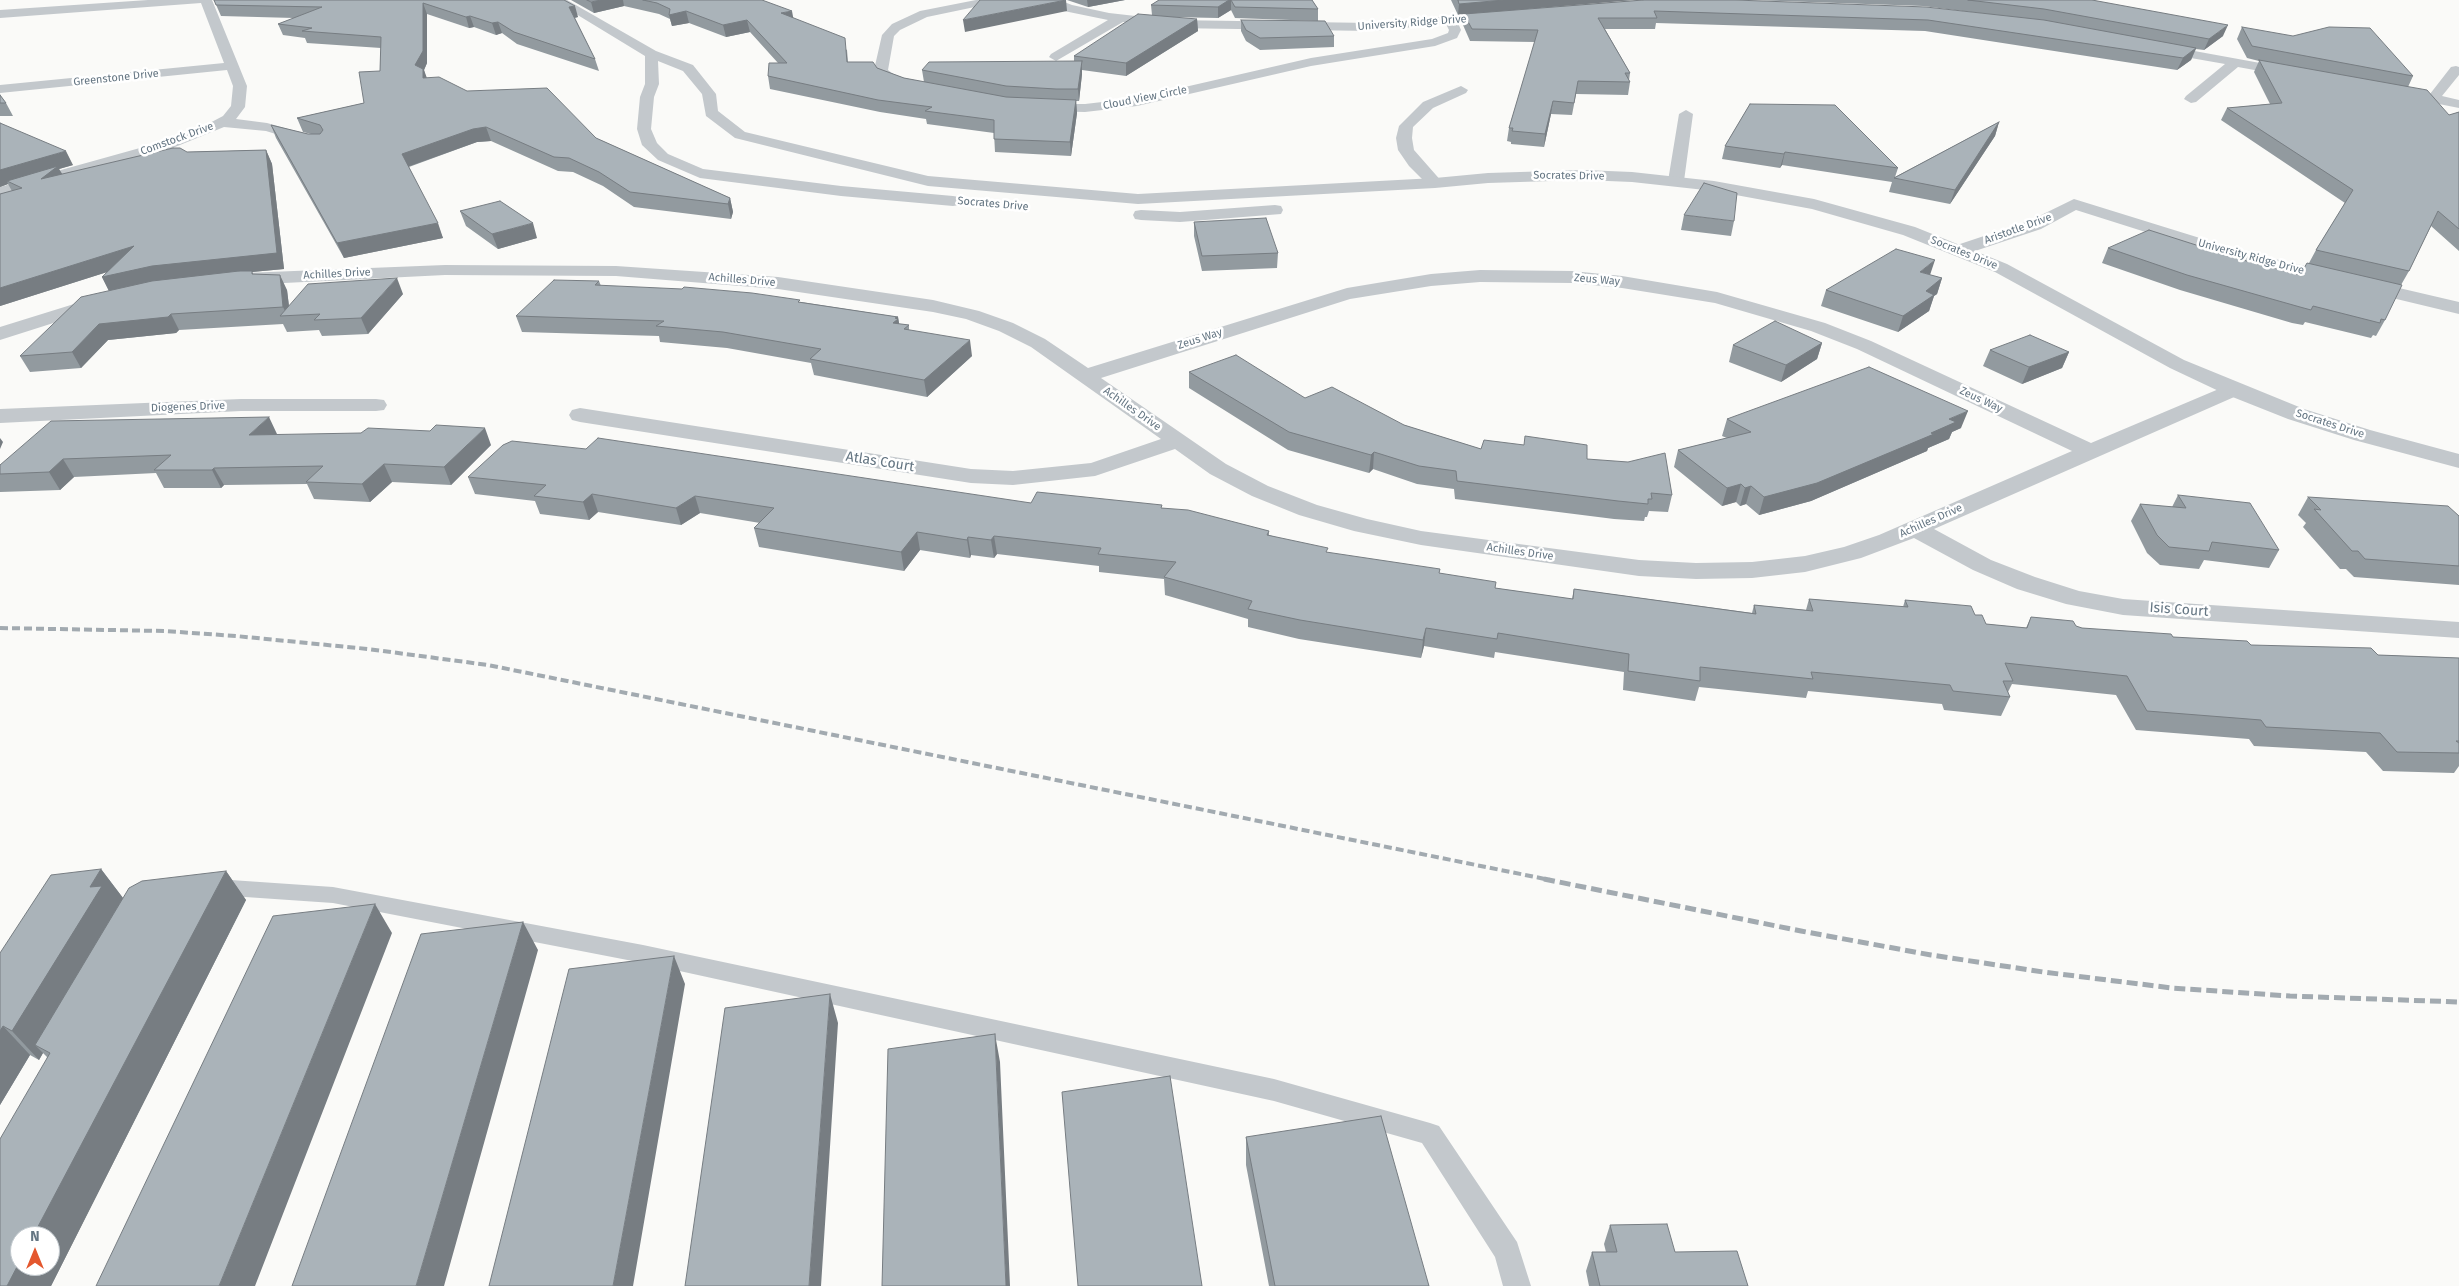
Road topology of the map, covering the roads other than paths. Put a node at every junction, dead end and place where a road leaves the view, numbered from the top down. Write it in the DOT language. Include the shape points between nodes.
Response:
graph roads {
  1 [pos="198,0"];
  2 [pos="206,0"];
  3 [pos="559,0"];
  4 [pos="994,0"];
  5 [pos="1049,0"];
  6 [pos="0,14"];
  7 [pos="1518,15"];
  8 [pos="1120,19"];
  9 [pos="1449,22"];
  10 [pos="2148,46"];
  11 [pos="651,54"];
  12 [pos="1056,57"];
  13 [pos="2236,62"];
  14 [pos="232,66"];
  15 [pos="2456,70"];
  16 [pos="2302,74"];
  17 [pos="924,89"];
  18 [pos="0,90"];
  19 [pos="1461,90"];
  20 [pos="2386,90"];
  21 [pos="2192,99"];
  22 [pos="2433,99"];
  23 [pos="2459,104"];
  24 [pos="1023,106"];
  25 [pos="1686,114"];
  26 [pos="221,122"];
  27 [pos="318,143"];
  28 [pos="1676,181"];
  29 [pos="1435,183"];
  30 [pos="0,192"];
  31 [pos="968,202"];
  32 [pos="2074,204"];
  33 [pos="1314,206"];
  34 [pos="1295,208"];
  35 [pos="1121,214"];
  36 [pos="1960,250"];
  37 [pos="228,280"];
  38 [pos="119,297"];
  39 [pos="2459,308"];
  40 [pos="0,334"];
  41 [pos="1085,376"];
  42 [pos="2233,389"];
  43 [pos="376,405"];
  44 [pos="580,415"];
  45 [pos="0,416"];
  46 [pos="1177,441"];
  47 [pos="2090,452"];
  48 [pos="2459,461"];
  49 [pos="1915,528"];
  50 [pos="2459,630"];
  51 [pos="190,885"];
  52 [pos="1517,1286"];
  1 -- 6 [label="street"];
  2 -- 14 [label="street, Comstock Drive"];
  3 -- 11 [label="street, Socrates Drive"];
  4 -- 17 [label="street" via="924,14 888,34 881,70 885,76"];
  5 -- 8 [label="street, University Ridge Drive"];
  7 -- 9 [label="street, University Ridge Drive"];
  8 -- 9 [label="street, University Ridge Drive" via="1180,25 1339,27"];
  8 -- 12 [label="street"];
  9 -- 24 [label="street, Cloud View Circle" via="1456,30 1453,35 1435,42 1311,62 1137,102 1085,108"];
  10 -- 13 [label="street"];
  11 -- 29 [label="street, Socrates Drive" via="688,68 709,94 712,113 740,135 928,181 1138,199"];
  11 -- 31 [label="street, Socrates Drive" via="652,84 647,97 644,129 650,145 664,157 700,172 778,184"];
  13 -- 16 [label="street"];
  13 -- 21 [label="street"];
  14 -- 18 [label="street, Greenstone Drive"];
  14 -- 26 [label="street, Comstock Drive" via="240,86 238,108"];
  15 -- 22 [label="street"];
  19 -- 29 [label="street" via="1428,106 1406,126 1406,150"];
  20 -- 22 [label="street"];
  22 -- 23 [label="street"];
  25 -- 28 [label="street"];
  26 -- 27 [label="street" via="267,127"];
  26 -- 30 [label="street, Comstock Drive" via="170,144"];
  28 -- 29 [label="street, Socrates Drive" via="1533,175"];
  28 -- 36 [label="street, Socrates Drive" via="1814,204 1909,231"];
  29 -- 33 [label="street, Socrates Drive"];
  32 -- 36 [label="street, Aristotle Drive" via="2035,225"];
  32 -- 39 [label="street, University Ridge Drive" via="2240,256"];
  34 -- 35 [label="street" via="1180,217"];
  36 -- 42 [label="street, Socrates Drive" via="2039,287 2177,364"];
  37 -- 41 [label="street, Achilles Drive" via="361,272 527,269 778,283 924,304 972,315 1038,343"];
  38 -- 40 [label="street"];
  41 -- 46 [label="street, Achilles Drive"];
  41 -- 47 [label="street, Zeus Way" via="1355,292 1480,276 1572,277 1632,283 1717,298 1818,327 1864,345"];
  42 -- 47 [label="street, Achilles Drive"];
  42 -- 48 [label="street, Socrates Drive" via="2362,435"];
  43 -- 45 [label="street, Diogenes Drive" via="231,406"];
  44 -- 46 [label="street, Atlas Court" via="970,476 1043,476 1095,469"];
  46 -- 49 [label="street, Achilles Drive" via="1218,470 1260,491 1308,510 1363,526 1421,538 1639,568 1696,572 1805,564 1852,553"];
  47 -- 49 [label="street, Achilles Drive"];
  49 -- 50 [label="street, Isis Court" via="1982,565 2075,598 2123,606"];
  51 -- 52 [label="lane" via="333,895 643,954 1274,1090 1430,1134 1507,1251"];
}
